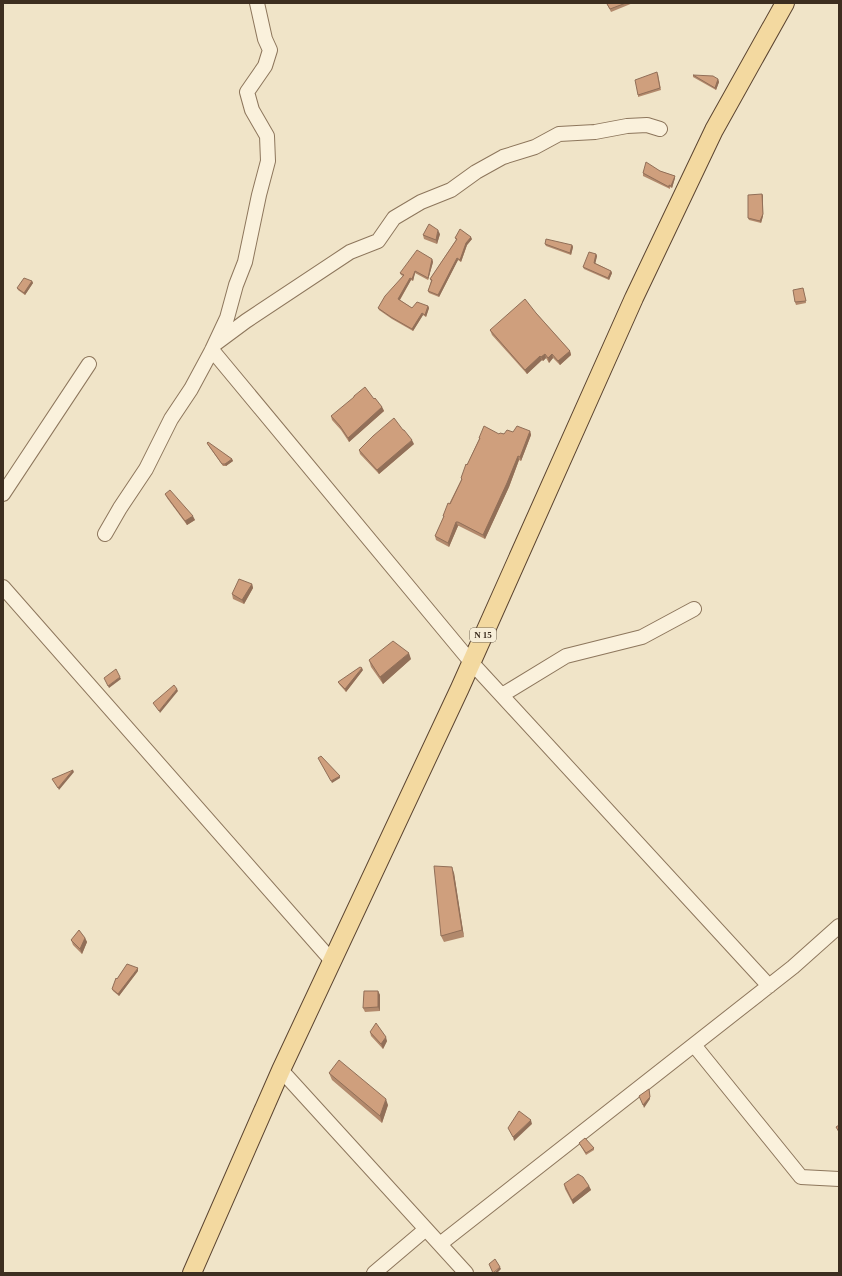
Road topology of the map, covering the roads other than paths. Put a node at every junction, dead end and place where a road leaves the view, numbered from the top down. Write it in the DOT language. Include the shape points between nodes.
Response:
graph roads {
  1 [pos="257,3"];
  2 [pos="785,3"];
  3 [pos="660,129"];
  4 [pos="214,347"];
  5 [pos="89,364"];
  6 [pos="3,494"];
  7 [pos="105,534"];
  8 [pos="3,587"];
  9 [pos="694,609"];
  10 [pos="471,662"];
  11 [pos="502,695"];
  12 [pos="839,926"];
  13 [pos="332,961"];
  14 [pos="769,986"];
  15 [pos="694,1045"];
  16 [pos="281,1070"];
  17 [pos="839,1179"];
  18 [pos="426,1229"];
  19 [pos="440,1244"];
  20 [pos="192,1273"];
  21 [pos="374,1273"];
  22 [pos="466,1273"];
  1 -- 4 [label="street" via="270,50 265,66 247,92 252,110 266,136 268,161 245,262 227,318"];
  2 -- 10 [label="main road, N 15" via="710,137 634,298"];
  3 -- 4 [label="street" via="647,125 559,134 503,157 451,190 421,202 394,218 378,241 350,252 246,321"];
  4 -- 7 [label="street" via="171,419 146,469"];
  4 -- 10 [label="street"];
  5 -- 6 [label="street"];
  8 -- 13 [label="street"];
  9 -- 11 [label="street" via="642,637 566,656"];
  10 -- 11 [label="street"];
  10 -- 13 [label="main road, N 15"];
  11 -- 14 [label="street"];
  12 -- 14 [label="street"];
  13 -- 16 [label="main road, N 15"];
  14 -- 15 [label="street"];
  15 -- 17 [label="street" via="801,1177"];
  15 -- 19 [label="street"];
  16 -- 18 [label="street"];
  16 -- 20 [label="main road, N 15"];
  18 -- 19 [label="street"];
  18 -- 21 [label="street"];
  19 -- 22 [label="street"];
}
